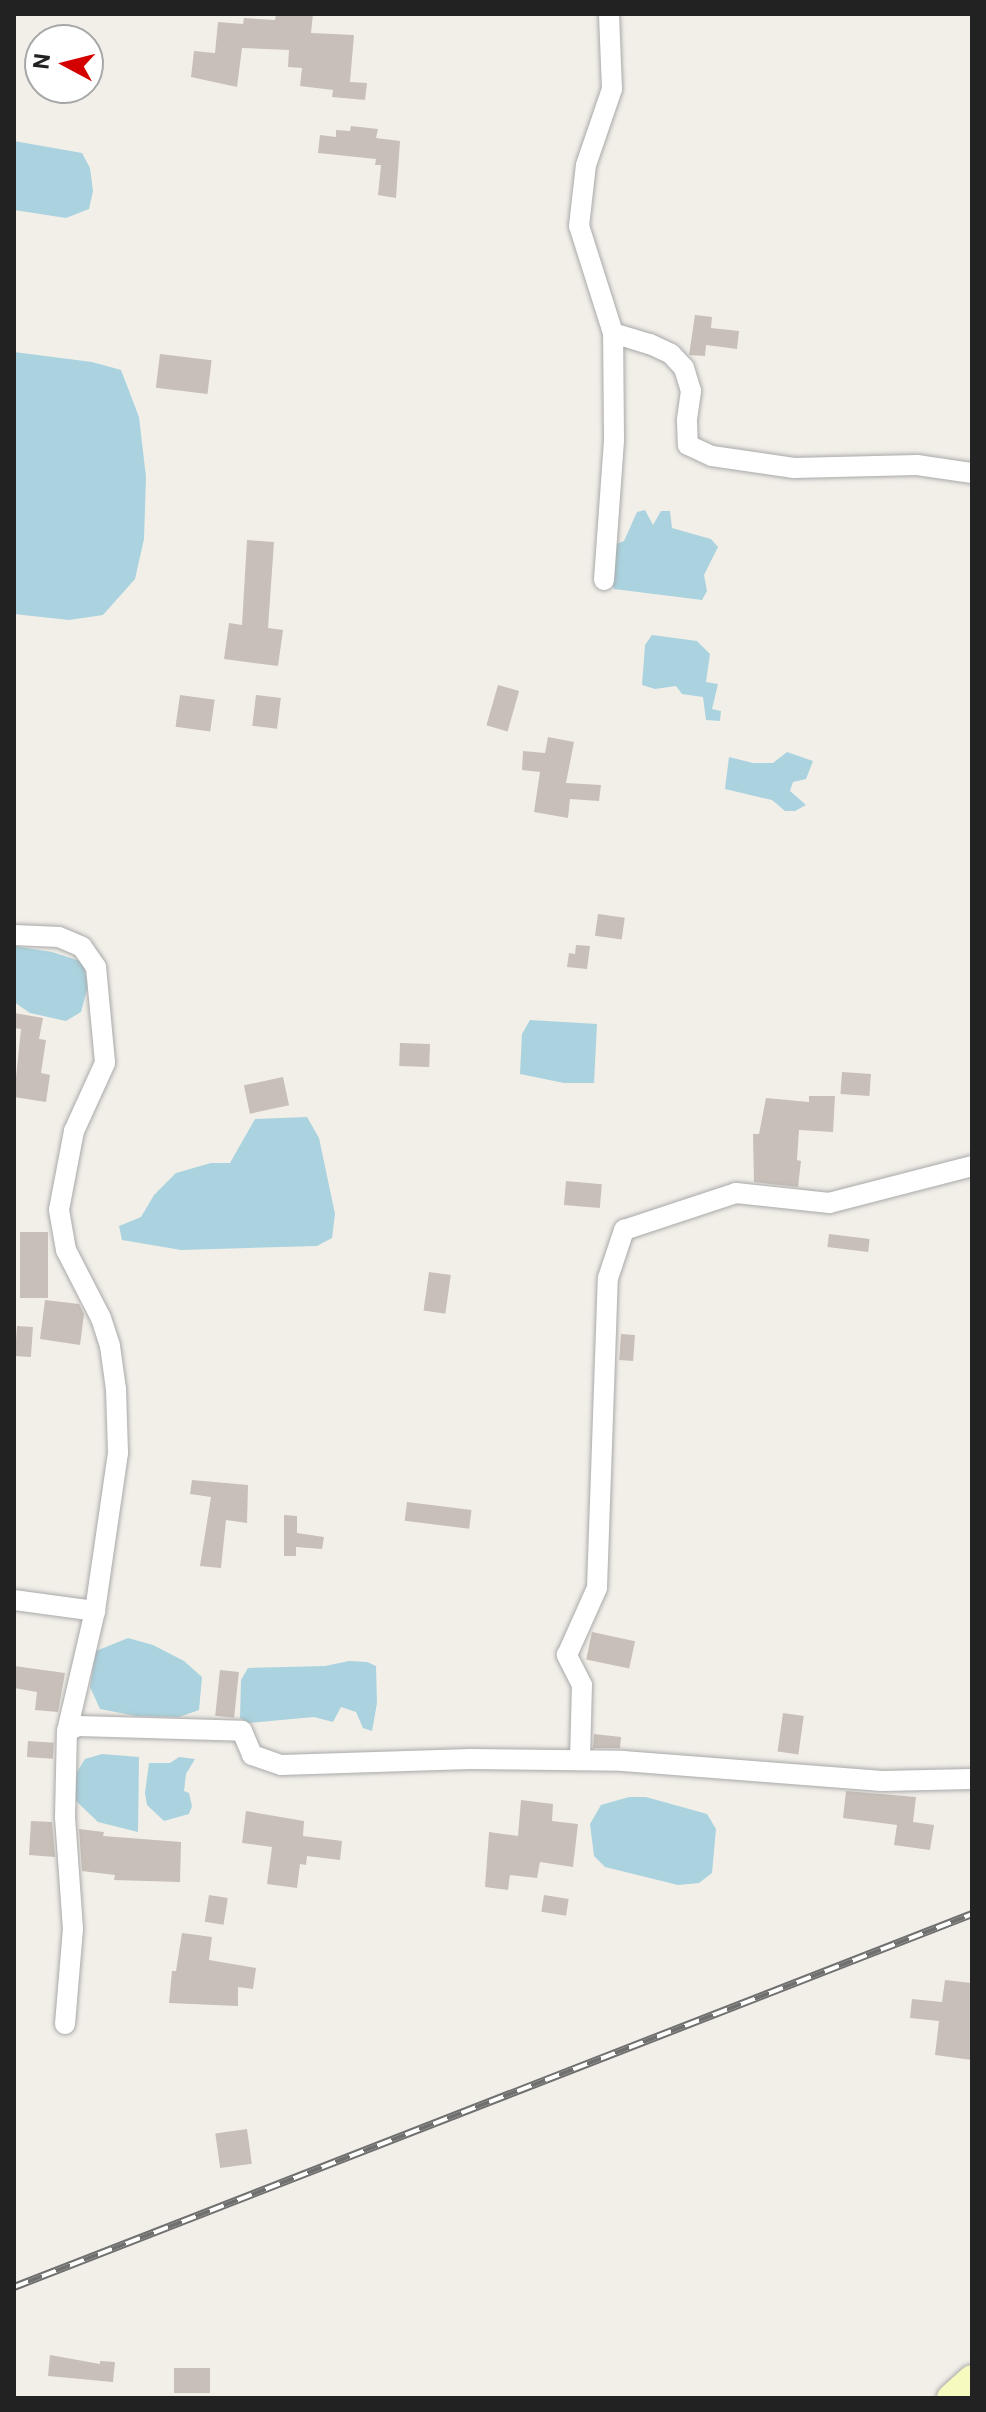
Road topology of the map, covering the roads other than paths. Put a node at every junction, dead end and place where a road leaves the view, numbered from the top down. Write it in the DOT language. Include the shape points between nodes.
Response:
graph roads {
  1 [pos="609,14"];
  2 [pos="613,333"];
  3 [pos="972,473"];
  4 [pos="604,580"];
  5 [pos="14,935"];
  6 [pos="972,1166"];
  7 [pos="14,1600"];
  8 [pos="95,1611"];
  9 [pos="67,1731"];
  10 [pos="580,1760"];
  11 [pos="972,1779"];
  12 [pos="65,2024"];
  13 [pos="972,2379"];
  14 [pos="951,2398"];
  1 -- 2 [label="street" via="612,89 586,165 579,226"];
  2 -- 3 [label="street" via="671,354 684,368 691,391 688,445 712,456 794,468 917,465"];
  2 -- 4 [label="street" via="614,439"];
  5 -- 8 [label="street" via="59,937 82,947 96,967 105,1063 74,1131 59,1210 66,1250 110,1346 116,1389 118,1453"];
  6 -- 10 [label="street" via="829,1203 736,1193 624,1230 608,1278 597,1588 567,1655 582,1685"];
  7 -- 8 [label="street"];
  8 -- 9 [label="street"];
  9 -- 10 [label="street" via="126,1725 242,1731 252,1755 281,1765"];
  9 -- 12 [label="street" via="65,1817 73,1929"];
  10 -- 11 [label="street" via="882,1781"];
  13 -- 14 [label="main road"];
}
